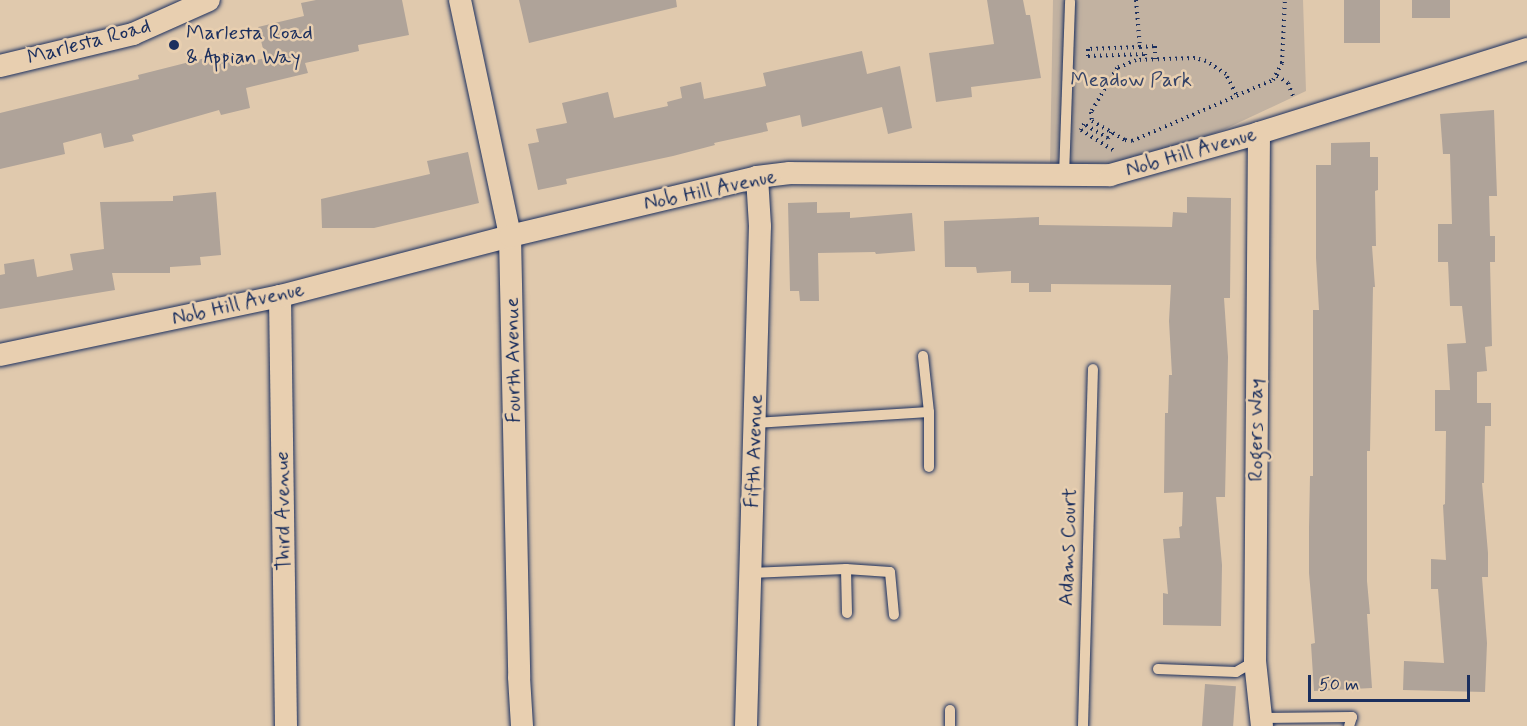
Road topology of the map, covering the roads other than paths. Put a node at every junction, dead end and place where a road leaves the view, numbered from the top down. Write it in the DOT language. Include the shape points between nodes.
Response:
graph roads {
  1 [pos="209,0"];
  2 [pos="460,0"];
  3 [pos="1070,1"];
  4 [pos="1527,50"];
  5 [pos="0,66"];
  6 [pos="1259,133"];
  7 [pos="1064,176"];
  8 [pos="757,177"];
  9 [pos="510,236"];
  10 [pos="280,296"];
  11 [pos="0,355"];
  12 [pos="923,356"];
  13 [pos="1093,369"];
  14 [pos="929,412"];
  15 [pos="755,423"];
  16 [pos="928,467"];
  17 [pos="846,569"];
  18 [pos="750,573"];
  19 [pos="848,613"];
  20 [pos="894,615"];
  21 [pos="1255,661"];
  22 [pos="1158,669"];
  23 [pos="950,710"];
  24 [pos="1262,722"];
  25 [pos="286,726"];
  26 [pos="522,726"];
  27 [pos="746,726"];
  28 [pos="950,726"];
  29 [pos="1083,726"];
  30 [pos="1349,726"];
  1 -- 5 [label="street, Marlesta Road" via="133,34"];
  2 -- 9 [label="street, Fourth Avenue"];
  3 -- 7 [label="lane"];
  4 -- 6 [label="street, Nob Hill Avenue"];
  6 -- 7 [label="street, Nob Hill Avenue" via="1119,173"];
  6 -- 21 [label="street, Rogers Way"];
  7 -- 8 [label="street, Nob Hill Avenue" via="790,173"];
  8 -- 9 [label="street, Nob Hill Avenue"];
  8 -- 15 [label="street, Fifth Avenue" via="760,226"];
  9 -- 10 [label="street, Nob Hill Avenue"];
  9 -- 26 [label="street, Fourth Avenue"];
  10 -- 11 [label="street, Nob Hill Avenue"];
  10 -- 25 [label="street, Third Avenue"];
  12 -- 14 [label="lane"];
  13 -- 29 [label="lane, Adams Court"];
  14 -- 15 [label="lane"];
  14 -- 16 [label="lane"];
  15 -- 18 [label="street, Fifth Avenue"];
  17 -- 18 [label="lane"];
  17 -- 19 [label="lane"];
  17 -- 20 [label="lane" via="890,572"];
  18 -- 27 [label="street, Fifth Avenue"];
  21 -- 22 [label="lane" via="1236,672"];
  21 -- 24 [label="street, Rogers Way"];
  23 -- 28 [label="lane"];
  24 -- 30 [label="lane" via="1353,717"];
}
